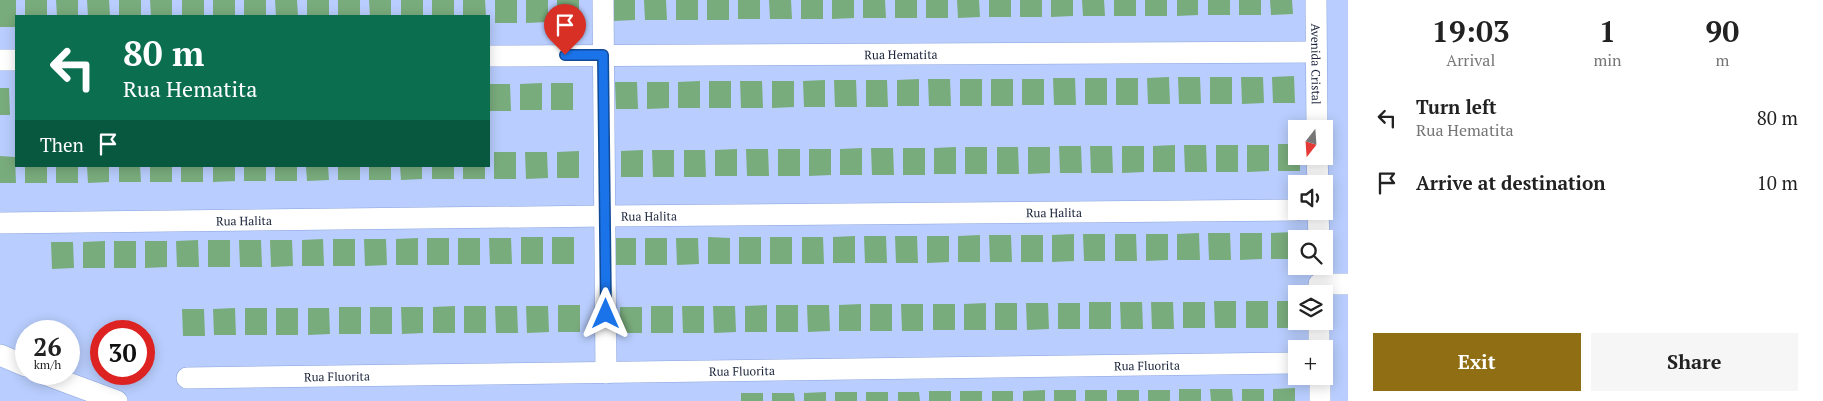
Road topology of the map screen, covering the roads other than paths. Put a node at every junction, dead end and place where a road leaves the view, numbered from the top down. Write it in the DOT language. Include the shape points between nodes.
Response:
graph roads {
  1 [pos="603,0"];
  2 [pos="1316,0"];
  3 [pos="1315,52"];
  4 [pos="603,55"];
  5 [pos="490,56"];
  6 [pos="0,60"];
  7 [pos="15,60"];
  8 [pos="1317,120"];
  9 [pos="1288,210"];
  10 [pos="606,216"];
  11 [pos="0,223"];
  12 [pos="1319,281"];
  13 [pos="1348,284"];
  14 [pos="0,356"];
  15 [pos="15,362"];
  16 [pos="1288,363"];
  17 [pos="606,373"];
  18 [pos="187,378"];
  19 [pos="74,385"];
  20 [pos="1320,385"];
  21 [pos="117,401"];
  22 [pos="1320,401"];
  1 -- 4 [label="street"];
  2 -- 3 [label="street, Avenida Cristal"];
  3 -- 4 [label="street, Rua Hematita"];
  3 -- 8 [label="street, Avenida Cristal"];
  4 -- 5 [label="street, Rua Hematita"];
  4 -- 10 [label="street"];
  6 -- 7 [label="street"];
  9 -- 10 [label="street, Rua Halita"];
  10 -- 11 [label="street, Rua Halita"];
  10 -- 17 [label="street"];
  12 -- 13 [label="street"];
  14 -- 15 [label="street"];
  16 -- 17 [label="street, Rua Fluorita"];
  17 -- 18 [label="street, Rua Fluorita"];
  19 -- 21 [label="street"];
  20 -- 22 [label="street"];
}
